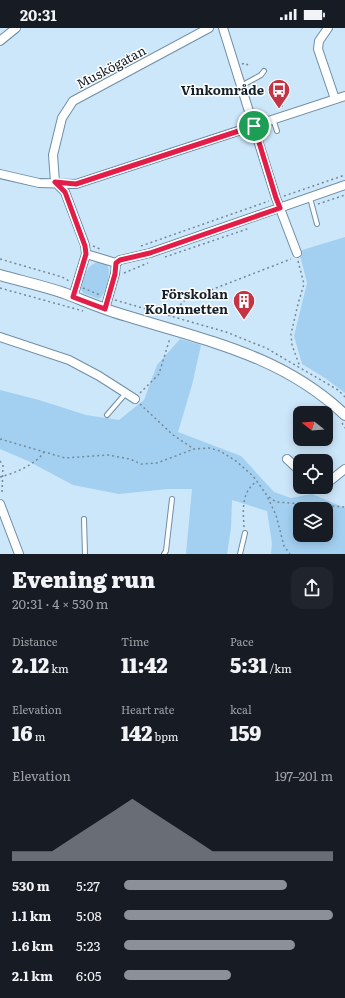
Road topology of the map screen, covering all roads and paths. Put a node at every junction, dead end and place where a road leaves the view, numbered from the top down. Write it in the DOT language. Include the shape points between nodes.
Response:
graph roads {
  1 [pos="16,28"];
  2 [pos="209,28"];
  3 [pos="222,28"];
  4 [pos="328,28"];
  5 [pos="0,41"];
  6 [pos="264,71"];
  7 [pos="241,86"];
  8 [pos="275,86"];
  9 [pos="345,96"];
  10 [pos="284,97"];
  11 [pos="279,98"];
  12 [pos="334,99"];
  13 [pos="285,115"];
  14 [pos="273,120"];
  15 [pos="254,126"];
  16 [pos="277,131"];
  17 [pos="0,174"];
  18 [pos="345,175"];
  19 [pos="55,182"];
  20 [pos="345,185"];
  21 [pos="345,195"];
  22 [pos="276,198"];
  23 [pos="311,202"];
  24 [pos="280,208"];
  25 [pos="317,224"];
  26 [pos="256,226"];
  27 [pos="137,247"];
  28 [pos="86,254"];
  29 [pos="297,254"];
  30 [pos="0,259"];
  31 [pos="159,259"];
  32 [pos="152,261"];
  33 [pos="116,263"];
  34 [pos="0,275"];
  35 [pos="121,277"];
  36 [pos="76,285"];
  37 [pos="0,288"];
  38 [pos="73,297"];
  39 [pos="112,298"];
  40 [pos="105,309"];
  41 [pos="88,312"];
  42 [pos="170,316"];
  43 [pos="171,336"];
  44 [pos="0,338"];
  45 [pos="300,367"];
  46 [pos="126,393"];
  47 [pos="135,399"];
  48 [pos="107,415"];
  49 [pos="342,417"];
  50 [pos="345,428"];
  51 [pos="0,439"];
  52 [pos="194,449"];
  53 [pos="44,452"];
  54 [pos="287,459"];
  55 [pos="0,461"];
  56 [pos="293,465"];
  57 [pos="345,469"];
  58 [pos="3,476"];
  59 [pos="0,477"];
  60 [pos="333,478"];
  61 [pos="257,481"];
  62 [pos="0,493"];
  63 [pos="267,496"];
  64 [pos="172,500"];
  65 [pos="0,504"];
  66 [pos="345,506"];
  67 [pos="84,519"];
  68 [pos="245,533"];
  69 [pos="19,554"];
  70 [pos="85,554"];
  71 [pos="164,554"];
  72 [pos="240,554"];
  73 [pos="290,554"];
  1 -- 5 [label="street"];
  2 -- 19 [label="street, Muskögatan" via="72,101 62,118 53,155"];
  3 -- 7 [label="street"];
  4 -- 12 [label="street" via="319,41 318,49"];
  6 -- 7 [label="lane"];
  7 -- 15 [label="street"];
  8 -- 11 [label="path"];
  9 -- 12 [label="street"];
  10 -- 11 [label="path"];
  11 -- 13 [label="path"];
  12 -- 13 [label="street"];
  13 -- 14 [label="street"];
  14 -- 15 [label="street"];
  14 -- 16 [label="lane"];
  15 -- 19 [label="street" via="76,184"];
  15 -- 22 [label="street"];
  17 -- 19 [label="street" via="39,183"];
  18 -- 22 [label="path"];
  19 -- 28 [label="street" via="65,192"];
  20 -- 23 [label="street"];
  21 -- 23 [label="path"];
  22 -- 24 [label="street"];
  22 -- 27 [label="path"];
  23 -- 24 [label="street"];
  23 -- 25 [label="lane"];
  24 -- 29 [label="street"];
  24 -- 33 [label="street"];
  26 -- 31 [label="path"];
  28 -- 33 [label="street"];
  28 -- 36 [label="street"];
  30 -- 36 [label="path" via="62,277"];
  32 -- 35 [label="path" via="122,273"];
  33 -- 39 [label="street"];
  34 -- 38 [label="street"];
  36 -- 38 [label="street"];
  36 -- 39 [label="path"];
  37 -- 41 [label="path"];
  38 -- 40 [label="street"];
  39 -- 40 [label="street"];
  40 -- 49 [label="street" via="258,358 309,386 331,402"];
  42 -- 45 [label="path" via="185,300 297,257 304,284 291,334"];
  43 -- 47 [label="path" via="159,374"];
  44 -- 46 [label="street" via="69,360"];
  46 -- 47 [label="street"];
  46 -- 48 [label="lane"];
  47 -- 52 [label="path" via="173,435"];
  49 -- 50 [label="path"];
  51 -- 53 [label="path"];
  52 -- 53 [label="path" via="157,462 141,464 108,455 65,458"];
  52 -- 61 [label="path" via="209,448 220,451 236,461"];
  53 -- 58 [label="path" via="39,459"];
  54 -- 56 [label="street"];
  55 -- 58 [label="path" via="3,465"];
  57 -- 60 [label="street"];
  58 -- 59 [label="path"];
  58 -- 62 [label="path"];
  61 -- 63 [label="path"];
  61 -- 68 [label="path" via="245,497"];
  63 -- 66 [label="path" via="276,502"];
  63 -- 73 [label="path" via="276,515 284,546"];
  64 -- 71 [label="lane"];
  65 -- 69 [label="street"];
  67 -- 70 [label="lane"];
  68 -- 72 [label="lane"];
}
